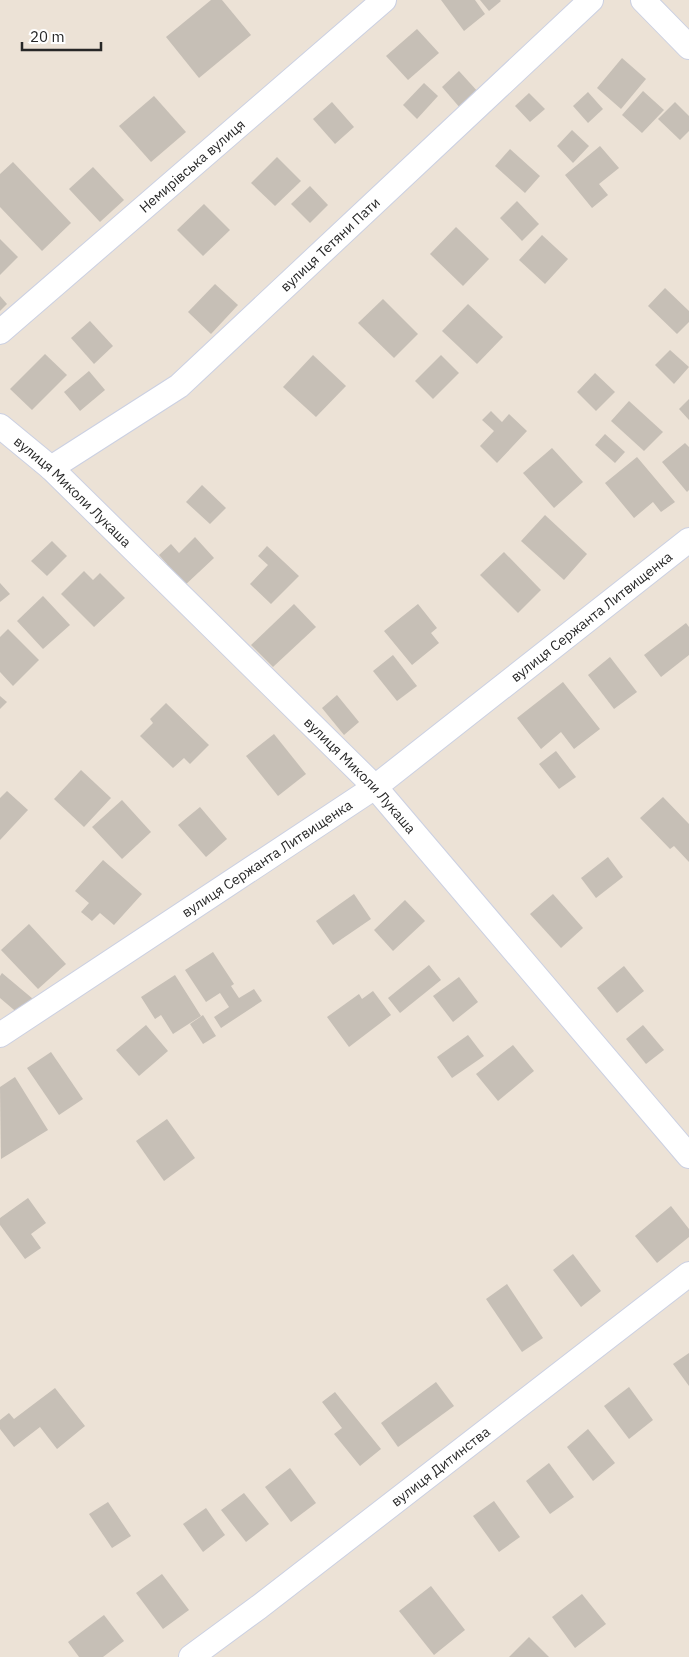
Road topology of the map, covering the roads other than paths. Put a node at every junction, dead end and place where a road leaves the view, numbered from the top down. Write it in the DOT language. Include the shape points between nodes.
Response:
graph roads {
  1 [pos="384,0"];
  2 [pos="591,0"];
  3 [pos="643,0"];
  4 [pos="689,47"];
  5 [pos="0,332"];
  6 [pos="0,426"];
  7 [pos="51,468"];
  8 [pos="689,540"];
  9 [pos="375,787"];
  10 [pos="0,1035"];
  11 [pos="689,1156"];
  12 [pos="689,1274"];
  13 [pos="191,1657"];
  1 -- 5 [label="street, Немирівська вулиця"];
  2 -- 7 [label="street, вулиця Тетяни Пати" via="179,386"];
  3 -- 4 [label="street"];
  6 -- 7 [label="street, вулиця Миколи Лукаша"];
  7 -- 9 [label="street, вулиця Миколи Лукаша"];
  8 -- 9 [label="street, вулиця Сержанта Литвищенка"];
  9 -- 10 [label="street, вулиця Сержанта Литвищенка"];
  9 -- 11 [label="street, вулиця Миколи Лукаша"];
  12 -- 13 [label="street, вулиця Дитинства" via="259,1608"];
}
